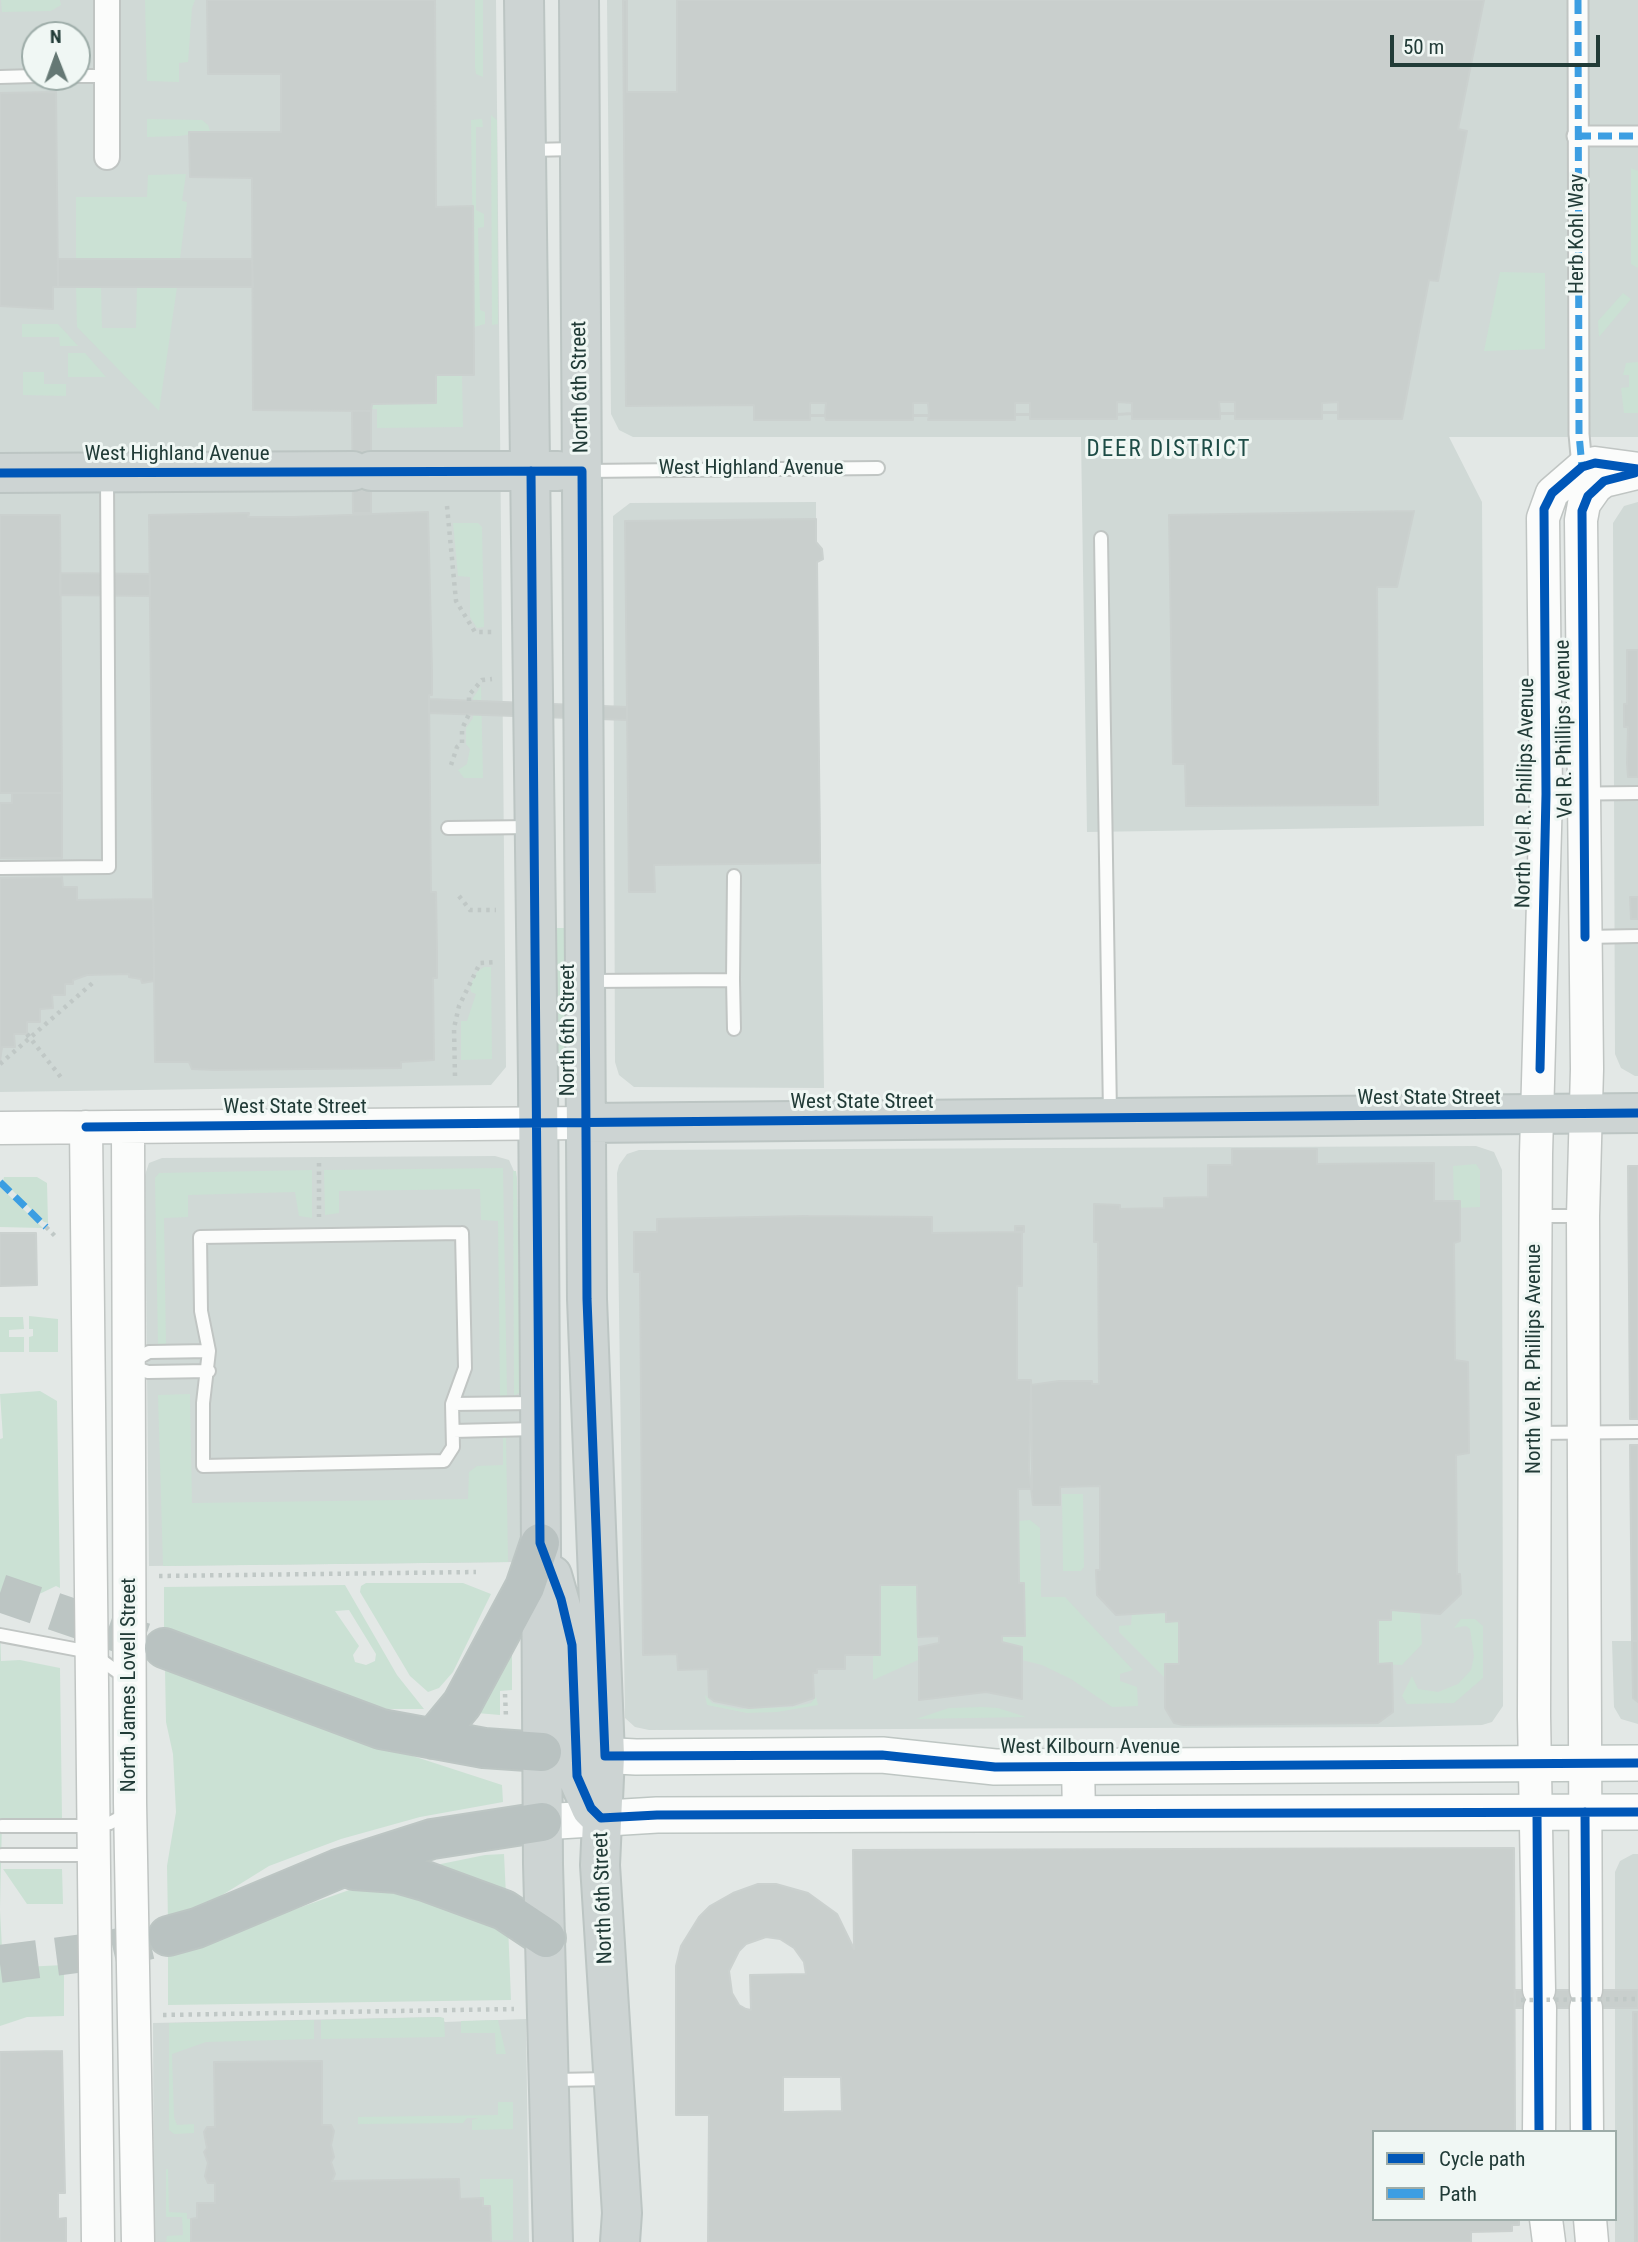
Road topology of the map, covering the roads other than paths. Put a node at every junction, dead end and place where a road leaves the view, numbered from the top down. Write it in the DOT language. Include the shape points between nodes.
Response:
graph roads {
  1 [pos="107,0"];
  2 [pos="524,0"];
  3 [pos="579,0"];
  4 [pos="1578,0"];
  5 [pos="0,76"];
  6 [pos="21,76"];
  7 [pos="91,76"];
  8 [pos="106,76"];
  9 [pos="1577,136"];
  10 [pos="1638,136"];
  11 [pos="578,149"];
  12 [pos="526,150"];
  13 [pos="107,157"];
  14 [pos="1581,467"];
  15 [pos="878,468"];
  16 [pos="531,471"];
  17 [pos="582,471"];
  18 [pos="1638,471"];
  19 [pos="107,472"];
  20 [pos="0,473"];
  21 [pos="1101,538"];
  22 [pos="1583,793"];
  23 [pos="1638,793"];
  24 [pos="1546,794"];
  25 [pos="534,827"];
  26 [pos="449,828"];
  27 [pos="0,868"];
  28 [pos="734,876"];
  29 [pos="1638,936"];
  30 [pos="1585,937"];
  31 [pos="733,980"];
  32 [pos="586,981"];
  33 [pos="734,1029"];
  34 [pos="1638,1113"];
  35 [pos="1586,1114"];
  36 [pos="1539,1115"];
  37 [pos="1110,1119"];
  38 [pos="587,1123"];
  39 [pos="537,1124"];
  40 [pos="86,1127"];
  41 [pos="128,1127"];
  42 [pos="0,1128"];
  43 [pos="1535,1216"];
  44 [pos="1583,1216"];
  45 [pos="209,1351"];
  46 [pos="127,1364"];
  47 [pos="209,1371"];
  48 [pos="452,1404"];
  49 [pos="539,1416"];
  50 [pos="453,1431"];
  51 [pos="1638,1432"];
  52 [pos="1535,1433"];
  53 [pos="1583,1433"];
  54 [pos="540,1543"];
  55 [pos="0,1635"];
  56 [pos="164,1648"];
  57 [pos="90,1652"];
  58 [pos="129,1680"];
  59 [pos="433,1740"];
  60 [pos="574,1754"];
  61 [pos="1585,1763"];
  62 [pos="1638,1763"];
  63 [pos="1536,1764"];
  64 [pos="1078,1766"];
  65 [pos="131,1802"];
  66 [pos="1585,1812"];
  67 [pos="1638,1812"];
  68 [pos="1537,1813"];
  69 [pos="1079,1814"];
  70 [pos="601,1818"];
  71 [pos="542,1822"];
  72 [pos="2,1826"];
  73 [pos="92,1840"];
  74 [pos="2,1855"];
  75 [pos="338,1869"];
  76 [pos="168,1936"];
  77 [pos="545,1938"];
  78 [pos="611,2079"];
  79 [pos="550,2080"];
  80 [pos="1539,2130"];
  81 [pos="1587,2130"];
  82 [pos="1546,2221"];
  83 [pos="1590,2221"];
  84 [pos="98,2242"];
  85 [pos="138,2242"];
  86 [pos="553,2242"];
  87 [pos="620,2242"];
  88 [pos="1549,2242"];
  89 [pos="1592,2242"];
  1 -- 8 [label="street"];
  2 -- 12 [label="main road, North 6th Street"];
  3 -- 11 [label="main road, North 6th Street"];
  4 -- 9 [label="street, Herb Kohl Way"];
  5 -- 6 [label="lane"];
  7 -- 8 [label="lane"];
  8 -- 13 [label="street"];
  9 -- 10 [label="street"];
  9 -- 14 [label="street, Herb Kohl Way"];
  11 -- 12 [label="lane"];
  11 -- 17 [label="main road, North 6th Street"];
  12 -- 16 [label="main road, North 6th Street"];
  14 -- 18 [label="street" via="1595,463"];
  14 -- 24 [label="street, North Vel R. Phillips Avenue" via="1552,493 1543,518"];
  15 -- 17 [label="lane, West Highland Avenue"];
  16 -- 17 [label="main road, West Highland Avenue"];
  16 -- 19 [label="main road, West Highland Avenue"];
  16 -- 25 [label="main road, North 6th Street"];
  17 -- 32 [label="main road, North 6th Street"];
  18 -- 22 [label="street, Vel R. Phillips Avenue" via="1596,487 1584,503 1581,520"];
  19 -- 20 [label="main road, West Highland Avenue"];
  19 -- 27 [label="lane" via="109,867"];
  21 -- 37 [label="lane"];
  22 -- 23 [label="lane"];
  22 -- 24 [label="lane"];
  22 -- 30 [label="street, Vel R. Phillips Avenue"];
  24 -- 36 [label="street, North Vel R. Phillips Avenue"];
  25 -- 26 [label="lane"];
  25 -- 39 [label="main road, North 6th Street"];
  28 -- 31 [label="lane"];
  29 -- 30 [label="lane"];
  30 -- 35 [label="street"];
  31 -- 32 [label="lane"];
  31 -- 33 [label="lane"];
  32 -- 38 [label="main road, North 6th Street"];
  34 -- 35 [label="main road, West State Street"];
  35 -- 36 [label="main road, West State Street"];
  35 -- 44 [label="street"];
  36 -- 37 [label="main road, West State Street"];
  36 -- 43 [label="street, North Vel R. Phillips Avenue"];
  37 -- 38 [label="main road, West State Street"];
  38 -- 39 [label="street, West State Street"];
  38 -- 60 [label="main road, North 6th Street" via="587,1312"];
  39 -- 41 [label="street, West State Street"];
  39 -- 49 [label="main road, North 6th Street"];
  40 -- 41 [label="street, West State Street"];
  40 -- 42 [label="street, West State Street"];
  40 -- 57 [label="street, North James Lovell Street"];
  41 -- 46 [label="street, North James Lovell Street"];
  43 -- 44 [label="lane"];
  43 -- 52 [label="street, North Vel R. Phillips Avenue"];
  44 -- 53 [label="street"];
  45 -- 46 [label="lane" via="149,1352"];
  45 -- 47 [label="lane"];
  45 -- 48 [label="lane" via="201,1311 200,1237 462,1233 465,1368"];
  46 -- 47 [label="lane" via="148,1372"];
  46 -- 58 [label="street, North James Lovell Street"];
  47 -- 50 [label="lane" via="203,1403 203,1466 444,1461 453,1447"];
  48 -- 49 [label="lane"];
  48 -- 50 [label="lane"];
  49 -- 50 [label="lane"];
  49 -- 54 [label="main road, North 6th Street"];
  51 -- 53 [label="lane"];
  52 -- 53 [label="lane"];
  52 -- 63 [label="street, North Vel R. Phillips Avenue"];
  53 -- 61 [label="street"];
  54 -- 59 [label="highway" via="525,1587 462,1704"];
  54 -- 60 [label="main road, North 6th Street"];
  55 -- 57 [label="lane"];
  56 -- 59 [label="highway" via="381,1729"];
  57 -- 58 [label="lane"];
  57 -- 73 [label="street, North James Lovell Street"];
  58 -- 65 [label="street, North James Lovell Street"];
  59 -- 60 [label="highway"];
  60 -- 64 [label="main road, West Kilbourn Avenue" via="882,1755 995,1766"];
  60 -- 70 [label="main road" via="583,1794"];
  60 -- 71 [label="main road, North 6th Street"];
  61 -- 62 [label="main road, West Kilbourn Avenue"];
  61 -- 63 [label="main road, West Kilbourn Avenue"];
  61 -- 66 [label="street"];
  63 -- 64 [label="main road, West Kilbourn Avenue"];
  63 -- 68 [label="street, North Vel R. Phillips Avenue"];
  64 -- 69 [label="street"];
  65 -- 73 [label="lane" via="123,1816"];
  65 -- 85 [label="street, North James Lovell Street"];
  66 -- 67 [label="main road"];
  66 -- 68 [label="main road"];
  66 -- 81 [label="street"];
  68 -- 69 [label="main road"];
  68 -- 80 [label="street, North Vel R. Phillips Avenue" via="1533,1999"];
  69 -- 70 [label="main road"];
  70 -- 71 [label="main road"];
  70 -- 78 [label="main road, North 6th Street"];
  71 -- 75 [label="highway" via="432,1839"];
  71 -- 77 [label="main road, North 6th Street"];
  72 -- 73 [label="lane"];
  73 -- 74 [label="lane"];
  73 -- 84 [label="street, North James Lovell Street"];
  75 -- 76 [label="highway"];
  75 -- 77 [label="highway" via="397,1873 425,1881 504,1910"];
  77 -- 79 [label="main road, North 6th Street"];
  78 -- 79 [label="lane"];
  78 -- 87 [label="main road, North 6th Street" via="622,2213"];
  79 -- 86 [label="main road, North 6th Street"];
  82 -- 88 [label="street"];
  83 -- 89 [label="street"];
}
